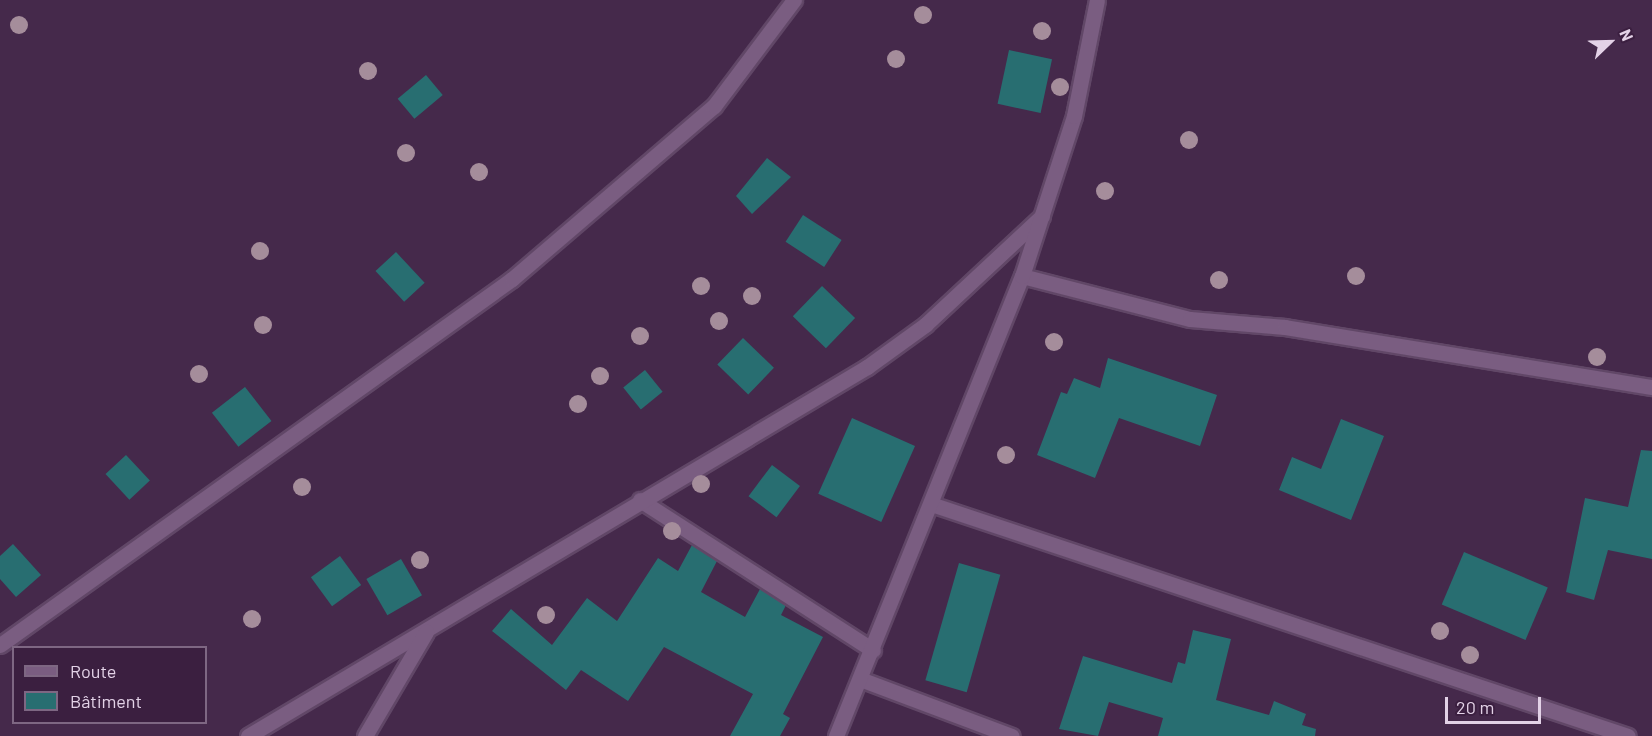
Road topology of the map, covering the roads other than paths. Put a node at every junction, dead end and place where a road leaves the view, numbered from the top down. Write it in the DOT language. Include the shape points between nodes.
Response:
graph roads {
  1 [pos="794,0"];
  2 [pos="1097,0"];
  3 [pos="1042,216"];
  4 [pos="1022,276"];
  5 [pos="1652,387"];
  6 [pos="640,500"];
  7 [pos="934,505"];
  8 [pos="427,629"];
  9 [pos="0,645"];
  10 [pos="873,651"];
  11 [pos="860,679"];
  12 [pos="248,736"];
  13 [pos="365,736"];
  14 [pos="836,736"];
  15 [pos="1012,736"];
  16 [pos="1628,736"];
  1 -- 9 [label="street" via="714,106 512,279"];
  2 -- 3 [label="street" via="1074,116"];
  3 -- 4 [label="street"];
  3 -- 6 [label="street" via="925,325 867,368"];
  4 -- 5 [label="street" via="1190,319 1285,327"];
  4 -- 7 [label="street"];
  6 -- 8 [label="street"];
  6 -- 10 [label="street"];
  7 -- 10 [label="street"];
  7 -- 16 [label="street"];
  8 -- 12 [label="street"];
  8 -- 13 [label="street"];
  10 -- 11 [label="street"];
  11 -- 14 [label="street"];
  11 -- 15 [label="street"];
}
